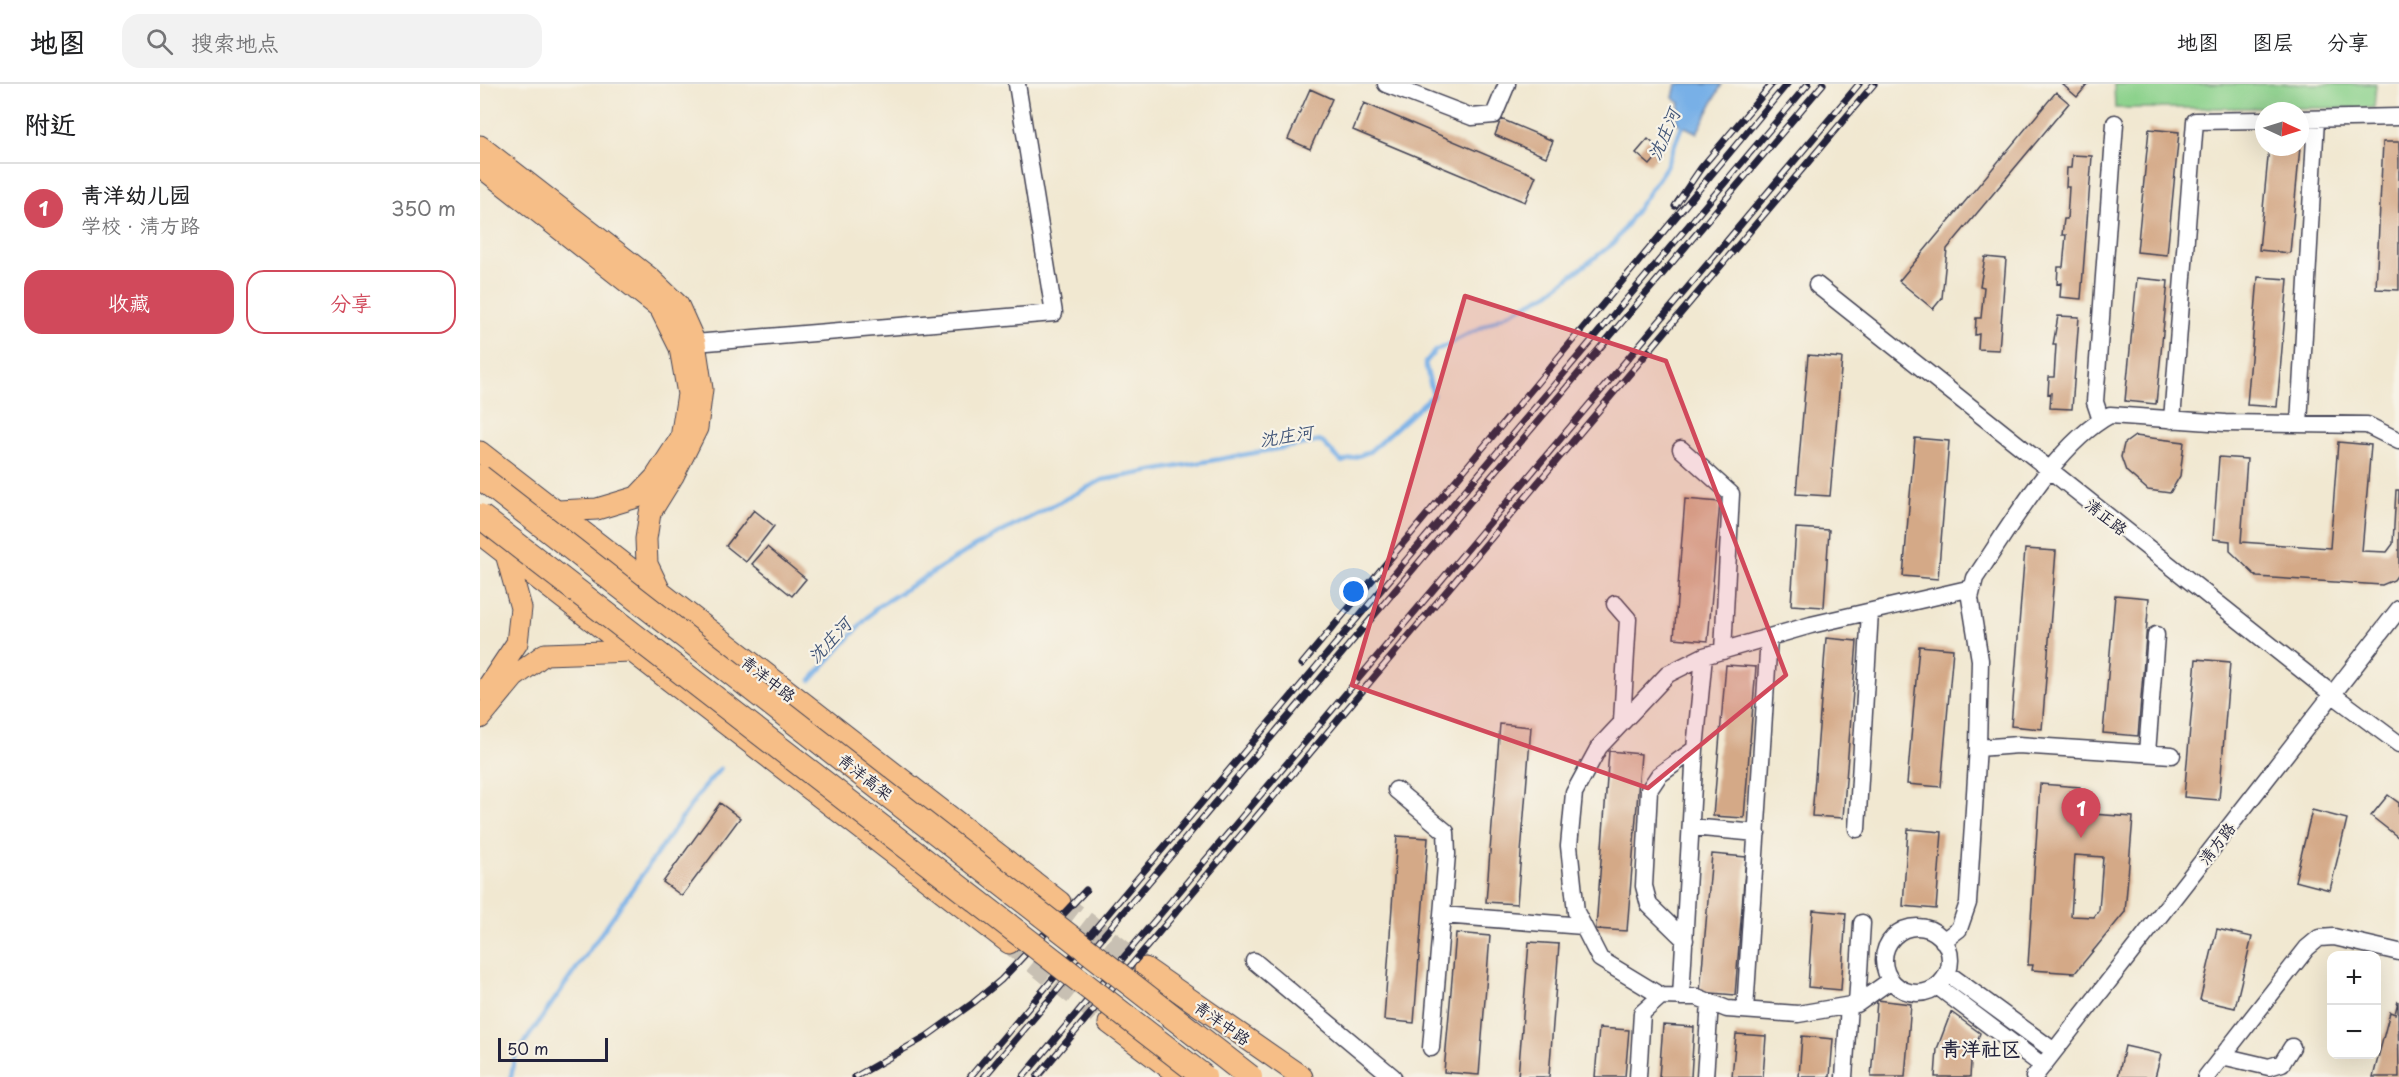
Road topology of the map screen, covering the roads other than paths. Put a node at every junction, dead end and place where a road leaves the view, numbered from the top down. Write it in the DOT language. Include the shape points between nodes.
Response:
graph roads {
  1 [pos="1017,84"];
  2 [pos="1386,84"];
  3 [pos="1507,84"];
  4 [pos="2399,117"];
  5 [pos="2309,119"];
  6 [pos="2255,120"];
  7 [pos="2115,123"];
  8 [pos="480,146"];
  9 [pos="2307,156"];
  10 [pos="480,166"];
  11 [pos="1817,285"];
  12 [pos="695,344"];
  13 [pos="2101,420"];
  14 [pos="2172,420"];
  15 [pos="2299,424"];
  16 [pos="2399,441"];
  17 [pos="1681,449"];
  18 [pos="480,452"];
  19 [pos="2049,470"];
  20 [pos="480,477"];
  21 [pos="558,511"];
  22 [pos="480,516"];
  23 [pos="480,534"];
  24 [pos="506,554"];
  25 [pos="1972,588"];
  26 [pos="662,595"];
  27 [pos="1615,604"];
  28 [pos="2399,609"];
  29 [pos="1870,612"];
  30 [pos="2156,635"];
  31 [pos="1769,637"];
  32 [pos="632,651"];
  33 [pos="1723,651"];
  34 [pos="1704,656"];
  35 [pos="2332,694"];
  36 [pos="480,698"];
  37 [pos="480,718"];
  38 [pos="1622,721"];
  39 [pos="2399,744"];
  40 [pos="1978,748"];
  41 [pos="1695,749"];
  42 [pos="2147,753"];
  43 [pos="2172,755"];
  44 [pos="1396,790"];
  45 [pos="1691,827"];
  46 [pos="1857,829"];
  47 [pos="1757,832"];
  48 [pos="1060,902"];
  49 [pos="1442,915"];
  50 [pos="1862,923"];
  51 [pos="1583,926"];
  52 [pos="1684,940"];
  53 [pos="1943,941"];
  54 [pos="1009,943"];
  55 [pos="2399,952"];
  56 [pos="1254,961"];
  57 [pos="1145,968"];
  58 [pos="1891,980"];
  59 [pos="1942,980"];
  60 [pos="1662,996"];
  61 [pos="1681,997"];
  62 [pos="1710,1002"];
  63 [pos="1853,1005"];
  64 [pos="1745,1010"];
  65 [pos="2292,1047"];
  66 [pos="1431,1048"];
  67 [pos="2054,1051"];
  68 [pos="2222,1056"];
  69 [pos="2038,1071"];
  70 [pos="1169,1077"];
  71 [pos="1181,1077"];
  72 [pos="1204,1077"];
  73 [pos="1250,1077"];
  74 [pos="1302,1077"];
  75 [pos="1393,1077"];
  76 [pos="1638,1077"];
  77 [pos="1705,1077"];
  78 [pos="1844,1077"];
  79 [pos="2206,1077"];
  1 -- 12 [label="street" via="1054,313"];
  2 -- 3 [label="street" via="1473,117 1494,115"];
  4 -- 5 [label="street"];
  6 -- 14 [label="street" via="2195,121"];
  7 -- 13 [label="street" via="2095,402"];
  8 -- 12 [label="main road" via="650,278 678,305"];
  9 -- 15 [label="street"];
  10 -- 21 [label="main road" via="660,308 680,348 688,394 681,438 655,478 638,497 597,508"];
  11 -- 19 [label="street, 清正路"];
  12 -- 26 [label="main road" via="702,389 697,428 674,476 650,513 647,530 647,564"];
  13 -- 14 [label="street" via="2110,415"];
  13 -- 19 [label="street"];
  14 -- 15 [label="street"];
  15 -- 16 [label="street" via="2367,424"];
  17 -- 33 [label="street" via="1731,494"];
  18 -- 21 [label="main road, 青洋中路"];
  19 -- 25 [label="street"];
  19 -- 35 [label="street, 清正路"];
  20 -- 73 [label="highway, 青洋高架, bridge"];
  21 -- 26 [label="main road, 青洋中路"];
  22 -- 72 [label="highway, 青洋高架, bridge"];
  23 -- 24 [label="main road"];
  24 -- 32 [label="main road"];
  24 -- 36 [label="main road" via="521,608 517,643"];
  25 -- 29 [label="street"];
  25 -- 40 [label="street" via="1970,598 1980,660"];
  26 -- 48 [label="main road, 青洋中路"];
  27 -- 38 [label="street" via="1628,619"];
  28 -- 35 [label="street, 清方路"];
  29 -- 31 [label="street"];
  29 -- 46 [label="street"];
  30 -- 42 [label="street"];
  31 -- 33 [label="street"];
  31 -- 47 [label="street"];
  32 -- 37 [label="main road" via="545,654 514,677"];
  32 -- 54 [label="main road"];
  33 -- 34 [label="street"];
  34 -- 38 [label="street" via="1668,674"];
  34 -- 41 [label="street"];
  35 -- 39 [label="street, 清正路"];
  35 -- 67 [label="street, 清方路"];
  38 -- 51 [label="street" via="1599,747 1574,793 1569,846 1575,912"];
  40 -- 42 [label="street" via="2018,745"];
  40 -- 53 [label="street" via="1968,903 1959,929"];
  41 -- 45 [label="street"];
  41 -- 52 [label="street" via="1659,775 1649,790 1648,801 1644,886 1649,905"];
  42 -- 43 [label="street"];
  44 -- 49 [label="street" via="1446,832"];
  45 -- 47 [label="street"];
  45 -- 52 [label="street"];
  47 -- 64 [label="street"];
  49 -- 51 [label="street"];
  49 -- 66 [label="street"];
  50 -- 63 [label="street"];
  51 -- 60 [label="street" via="1600,959"];
  52 -- 61 [label="street"];
  53 -- 58 [label="street" via="1922,928 1902,931 1887,947 1884,958"];
  53 -- 59 [label="street" via="1950,955"];
  55 -- 68 [label="street" via="2334,936 2319,938"];
  56 -- 75 [label="street"];
  57 -- 74 [label="main road, 青洋中路"];
  58 -- 59 [label="street" via="1909,992 1920,993"];
  58 -- 63 [label="street"];
  59 -- 67 [label="street"];
  59 -- 69 [label="street"];
  60 -- 61 [label="street"];
  60 -- 76 [label="street" via="1642,1013"];
  61 -- 62 [label="street"];
  62 -- 64 [label="street" via="1727,1009"];
  62 -- 77 [label="street"];
  63 -- 64 [label="street" via="1798,1014"];
  63 -- 78 [label="street"];
  65 -- 68 [label="street" via="2282,1063 2269,1067"];
  67 -- 69 [label="street, 清方路"];
  68 -- 79 [label="street"];
  70 -- 71 [label="main road" via="1109,1023"];
}
